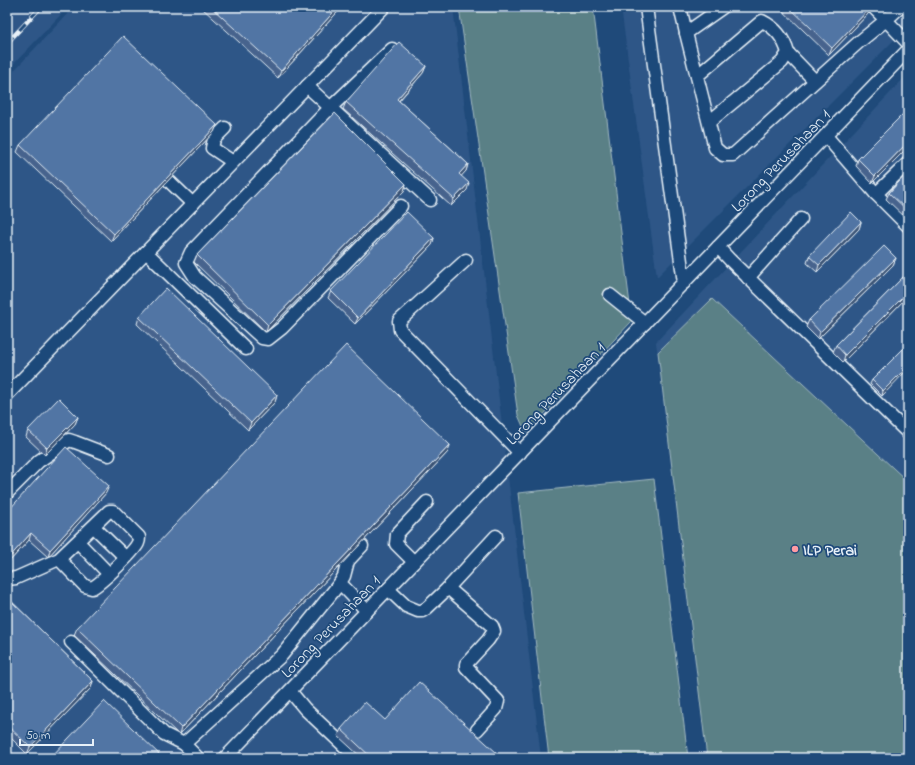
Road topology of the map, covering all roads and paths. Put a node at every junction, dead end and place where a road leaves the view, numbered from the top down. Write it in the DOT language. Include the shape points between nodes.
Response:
graph roads {
  1 [pos="384,7"];
  2 [pos="646,7"];
  3 [pos="680,7"];
  4 [pos="723,7"];
  5 [pos="873,7"];
  6 [pos="900,7"];
  7 [pos="886,20"];
  8 [pos="686,34"];
  9 [pos="908,43"];
  10 [pos="392,49"];
  11 [pos="908,50"];
  12 [pos="788,53"];
  13 [pos="697,76"];
  14 [pos="815,81"];
  15 [pos="307,86"];
  16 [pos="330,108"];
  17 [pos="709,122"];
  18 [pos="225,128"];
  19 [pos="826,136"];
  20 [pos="233,162"];
  21 [pos="908,163"];
  22 [pos="170,182"];
  23 [pos="876,194"];
  24 [pos="430,200"];
  25 [pos="193,204"];
  26 [pos="401,206"];
  27 [pos="802,219"];
  28 [pos="908,226"];
  29 [pos="718,247"];
  30 [pos="146,252"];
  31 [pos="466,260"];
  32 [pos="748,278"];
  33 [pos="684,283"];
  34 [pos="610,295"];
  35 [pos="645,323"];
  36 [pos="246,349"];
  37 [pos="7,394"];
  38 [pos="908,433"];
  39 [pos="520,453"];
  40 [pos="109,455"];
  41 [pos="7,493"];
  42 [pos="427,502"];
  43 [pos="94,527"];
  44 [pos="496,536"];
  45 [pos="78,542"];
  46 [pos="362,546"];
  47 [pos="125,557"];
  48 [pos="59,559"];
  49 [pos="414,562"];
  50 [pos="109,574"];
  51 [pos="7,579"];
  52 [pos="340,583"];
  53 [pos="448,588"];
  54 [pos="388,589"];
  55 [pos="367,611"];
  56 [pos="71,642"];
  57 [pos="290,691"];
  58 [pos="477,730"];
  59 [pos="184,744"];
  60 [pos="198,758"];
  61 [pos="225,758"];
  62 [pos="357,758"];
  1 -- 15 [label="street"];
  2 -- 33 [label="street"];
  3 -- 8 [label="street"];
  4 -- 8 [label="street"];
  5 -- 7 [label="street"];
  6 -- 7 [label="street"];
  7 -- 9 [label="street"];
  7 -- 14 [label="street"];
  8 -- 13 [label="street"];
  10 -- 16 [label="street"];
  11 -- 19 [label="street, Lorong Perusahaan 1"];
  12 -- 13 [label="street" via="785,42 770,25 762,21"];
  12 -- 14 [label="street"];
  12 -- 17 [label="street" via="782,62"];
  13 -- 17 [label="street"];
  14 -- 17 [label="street" via="733,155 723,156 715,148"];
  15 -- 16 [label="street"];
  15 -- 20 [label="street"];
  16 -- 24 [label="street"];
  16 -- 26 [label="street" via="191,252 186,263 195,277 262,338 268,339 282,328"];
  18 -- 20 [label="street" via="214,139 212,148"];
  19 -- 23 [label="street"];
  19 -- 29 [label="street, Lorong Perusahaan 1"];
  20 -- 25 [label="street"];
  21 -- 23 [label="street"];
  22 -- 25 [label="street"];
  23 -- 28 [label="street"];
  25 -- 30 [label="street"];
  27 -- 32 [label="street"];
  29 -- 32 [label="street"];
  29 -- 33 [label="street, Lorong Perusahaan 1"];
  30 -- 36 [label="street"];
  30 -- 37 [label="street"];
  31 -- 39 [label="street" via="399,321 400,330"];
  32 -- 38 [label="street"];
  33 -- 35 [label="street, Lorong Perusahaan 1"];
  34 -- 35 [label="street"];
  35 -- 39 [label="street, Lorong Perusahaan 1"];
  39 -- 49 [label="street, Lorong Perusahaan 1"];
  40 -- 41 [label="street" via="68,440 39,460"];
  42 -- 49 [label="street" via="397,534 396,544"];
  43 -- 45 [label="street"];
  43 -- 47 [label="street"];
  43 -- 47 [label="street" via="109,511 113,511 139,537 138,543"];
  44 -- 53 [label="street"];
  45 -- 48 [label="street"];
  45 -- 50 [label="street"];
  46 -- 52 [label="street" via="348,561"];
  47 -- 50 [label="street"];
  48 -- 50 [label="street" via="89,588"];
  48 -- 51 [label="street" via="16,578"];
  49 -- 54 [label="street, Lorong Perusahaan 1"];
  52 -- 55 [label="street"];
  52 -- 59 [label="street" via="282,655"];
  53 -- 54 [label="street" via="422,611 406,606"];
  53 -- 58 [label="street" via="492,626 494,631 466,664 498,701 496,709"];
  54 -- 55 [label="street, Lorong Perusahaan 1"];
  55 -- 57 [label="street, Lorong Perusahaan 1"];
  56 -- 59 [label="street" via="164,734"];
  57 -- 61 [label="street, Lorong Perusahaan 1"];
  57 -- 62 [label="street" via="305,709"];
  59 -- 60 [label="street"];
}
